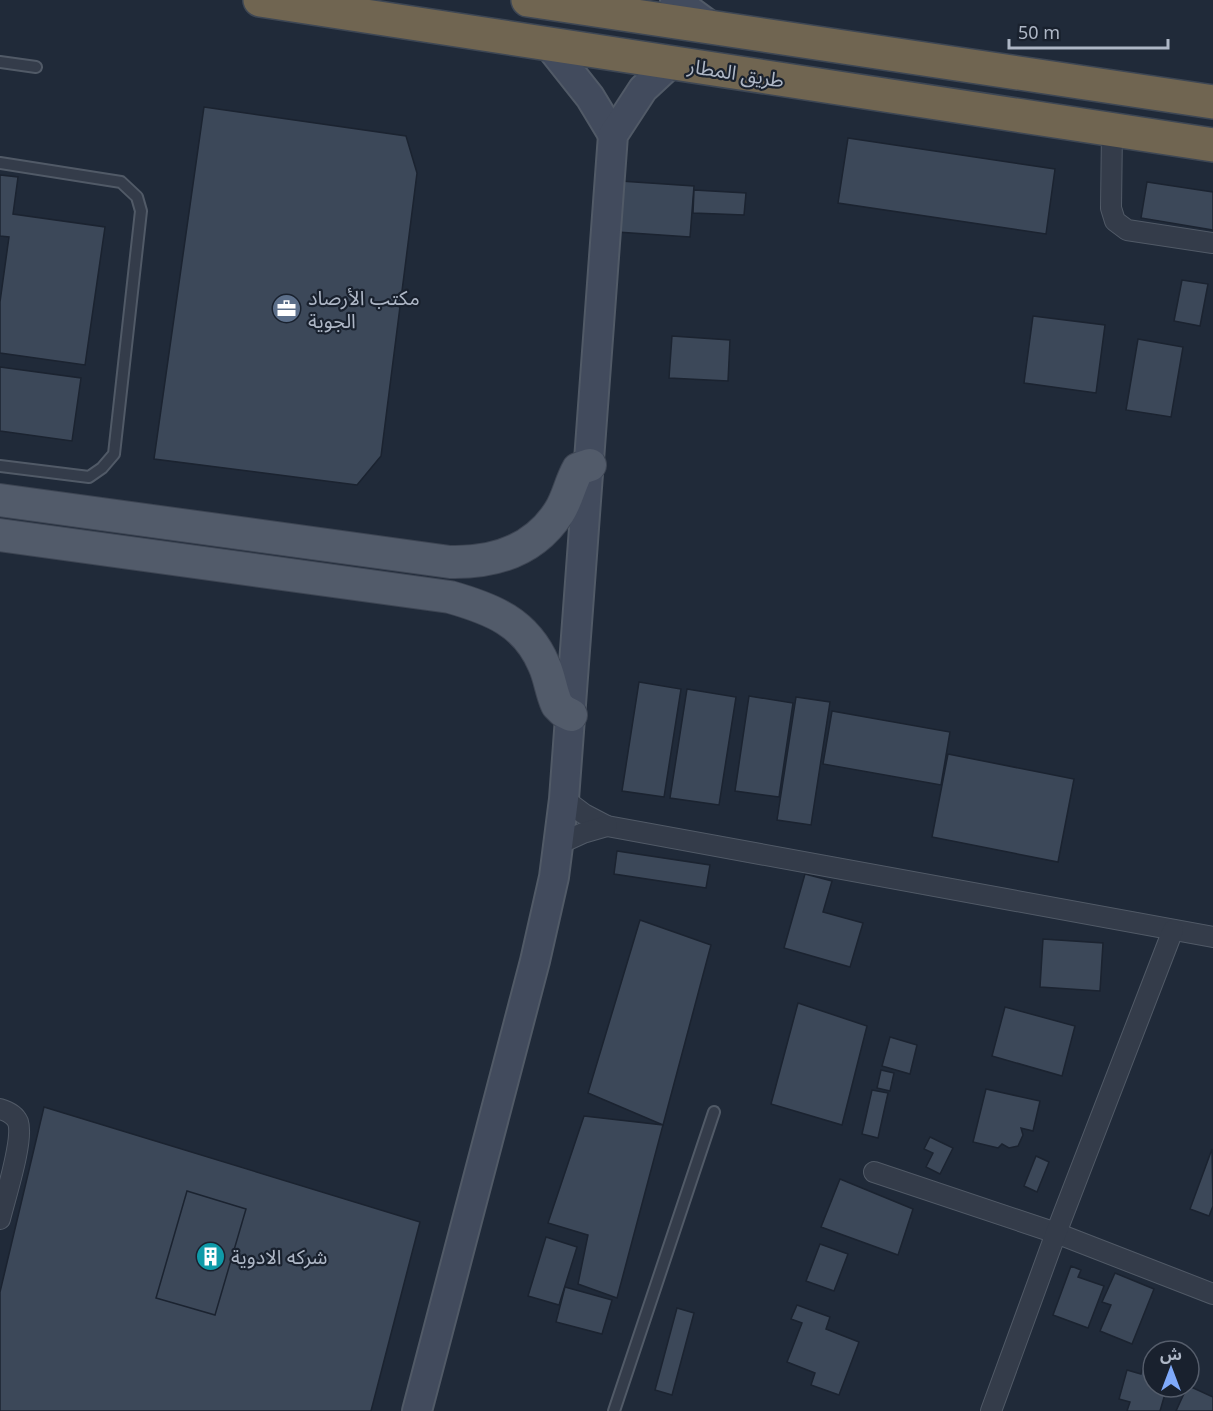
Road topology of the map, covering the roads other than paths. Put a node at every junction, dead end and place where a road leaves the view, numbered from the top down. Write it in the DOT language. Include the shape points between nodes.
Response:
graph roads {
  1 [pos="260,0"];
  2 [pos="528,0"];
  3 [pos="675,0"];
  4 [pos="713,28"];
  5 [pos="548,44"];
  6 [pos="0,62"];
  7 [pos="671,63"];
  8 [pos="36,67"];
  9 [pos="1213,102"];
  10 [pos="1112,130"];
  11 [pos="613,135"];
  12 [pos="1213,145"];
  13 [pos="0,163"];
  14 [pos="1213,243"];
  15 [pos="590,465"];
  16 [pos="0,466"];
  17 [pos="0,500"];
  18 [pos="0,536"];
  19 [pos="572,715"];
  20 [pos="564,799"];
  21 [pos="607,826"];
  22 [pos="559,844"];
  23 [pos="1173,930"];
  24 [pos="1213,937"];
  25 [pos="0,1109"];
  26 [pos="714,1112"];
  27 [pos="874,1172"];
  28 [pos="0,1219"];
  29 [pos="1056,1233"];
  30 [pos="1213,1294"];
  31 [pos="417,1411"];
  32 [pos="614,1411"];
  33 [pos="991,1411"];
  1 -- 5 [label="highway, طريق المطار"];
  2 -- 4 [label="highway, طريق المطار"];
  3 -- 4 [label="street"];
  4 -- 9 [label="highway, طريق المطار"];
  5 -- 7 [label="highway, طريق المطار"];
  5 -- 11 [label="street" via="591,97"];
  6 -- 8 [label="lane"];
  7 -- 10 [label="highway, طريق المطار"];
  7 -- 11 [label="street" via="643,88"];
  10 -- 12 [label="highway, طريق المطار"];
  10 -- 14 [label="street" via="1111,208 1115,221 1127,230"];
  11 -- 15 [label="street"];
  13 -- 16 [label="lane" via="121,182 137,197 141,211 114,454 89,477"];
  15 -- 17 [label="main road" via="578,469 559,512 543,531 523,547 475,562"];
  15 -- 19 [label="street"];
  18 -- 19 [label="main road" via="471,603 511,621 527,637 549,675 554,699"];
  19 -- 20 [label="street"];
  20 -- 21 [label="street"];
  20 -- 22 [label="street"];
  21 -- 22 [label="street"];
  21 -- 23 [label="street"];
  22 -- 31 [label="street" via="535,961"];
  23 -- 24 [label="street"];
  23 -- 29 [label="street"];
  25 -- 28 [label="street" via="18,1121 20,1138"];
  26 -- 32 [label="lane"];
  27 -- 29 [label="street"];
  29 -- 30 [label="street"];
  29 -- 33 [label="street"];
}
